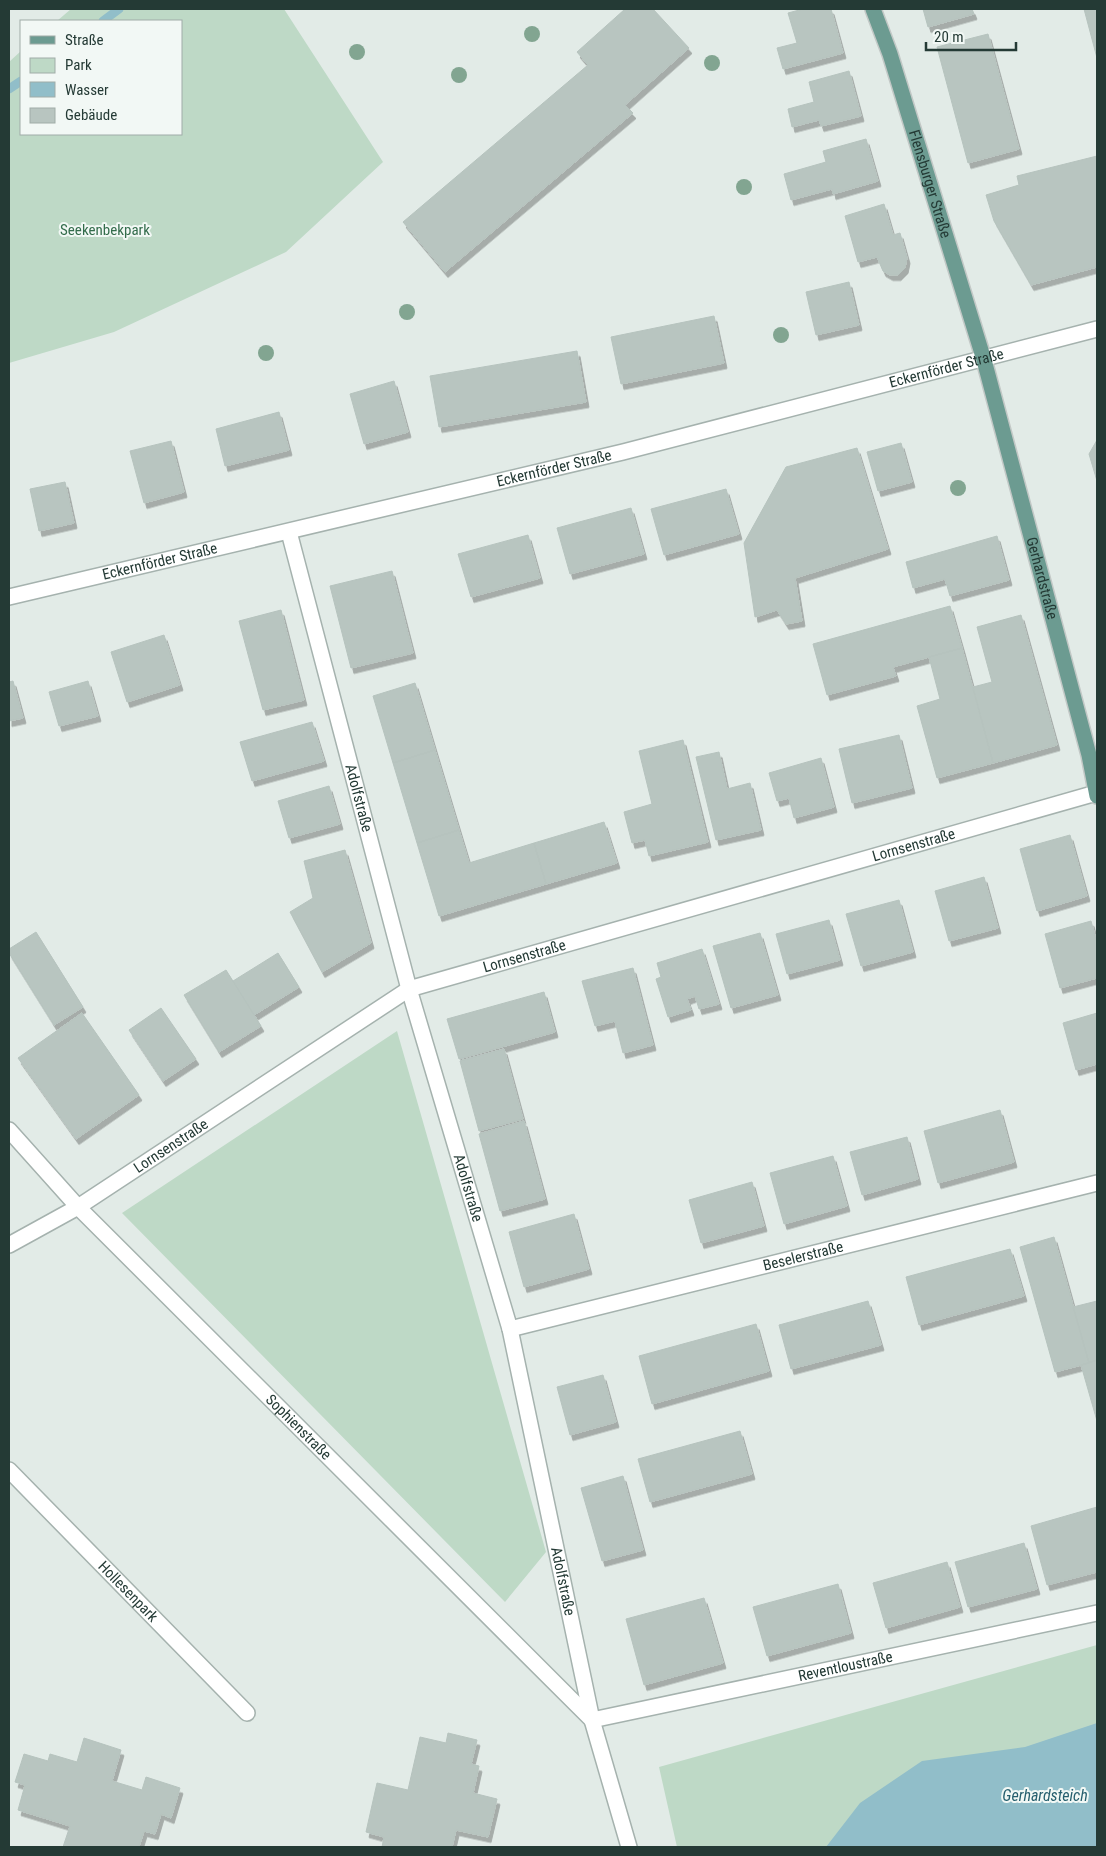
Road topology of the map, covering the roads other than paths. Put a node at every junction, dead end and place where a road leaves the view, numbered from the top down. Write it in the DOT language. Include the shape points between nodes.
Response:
graph roads {
  1 [pos="872,9"];
  2 [pos="1097,329"];
  3 [pos="984,360"];
  4 [pos="289,532"];
  5 [pos="9,597"];
  6 [pos="1097,795"];
  7 [pos="409,989"];
  8 [pos="9,1130"];
  9 [pos="1097,1183"];
  10 [pos="78,1206"];
  11 [pos="9,1245"];
  12 [pos="510,1328"];
  13 [pos="9,1470"];
  14 [pos="1097,1613"];
  15 [pos="247,1713"];
  16 [pos="592,1720"];
  17 [pos="630,1847"];
  1 -- 3 [label="main road, Flensburger Straße" via="890,54"];
  2 -- 3 [label="street, Eckernförder Straße"];
  3 -- 4 [label="street, Eckernförder Straße" via="614,455"];
  3 -- 6 [label="main road, Gerhardstraße" via="1087,746"];
  4 -- 5 [label="street, Eckernförder Straße"];
  4 -- 7 [label="street, Adolfstraße"];
  6 -- 7 [label="street, Lornsenstraße"];
  7 -- 10 [label="street, Lornsenstraße"];
  7 -- 12 [label="street, Adolfstraße"];
  8 -- 10 [label="street, Sophienstraße"];
  9 -- 12 [label="street, Beselerstraße"];
  10 -- 11 [label="street, Lornsenstraße"];
  10 -- 16 [label="street, Sophienstraße"];
  12 -- 16 [label="street, Adolfstraße"];
  13 -- 15 [label="street, Hollesenpark"];
  14 -- 16 [label="street, Reventloustraße"];
  16 -- 17 [label="street, Adolfstraße"];
}
